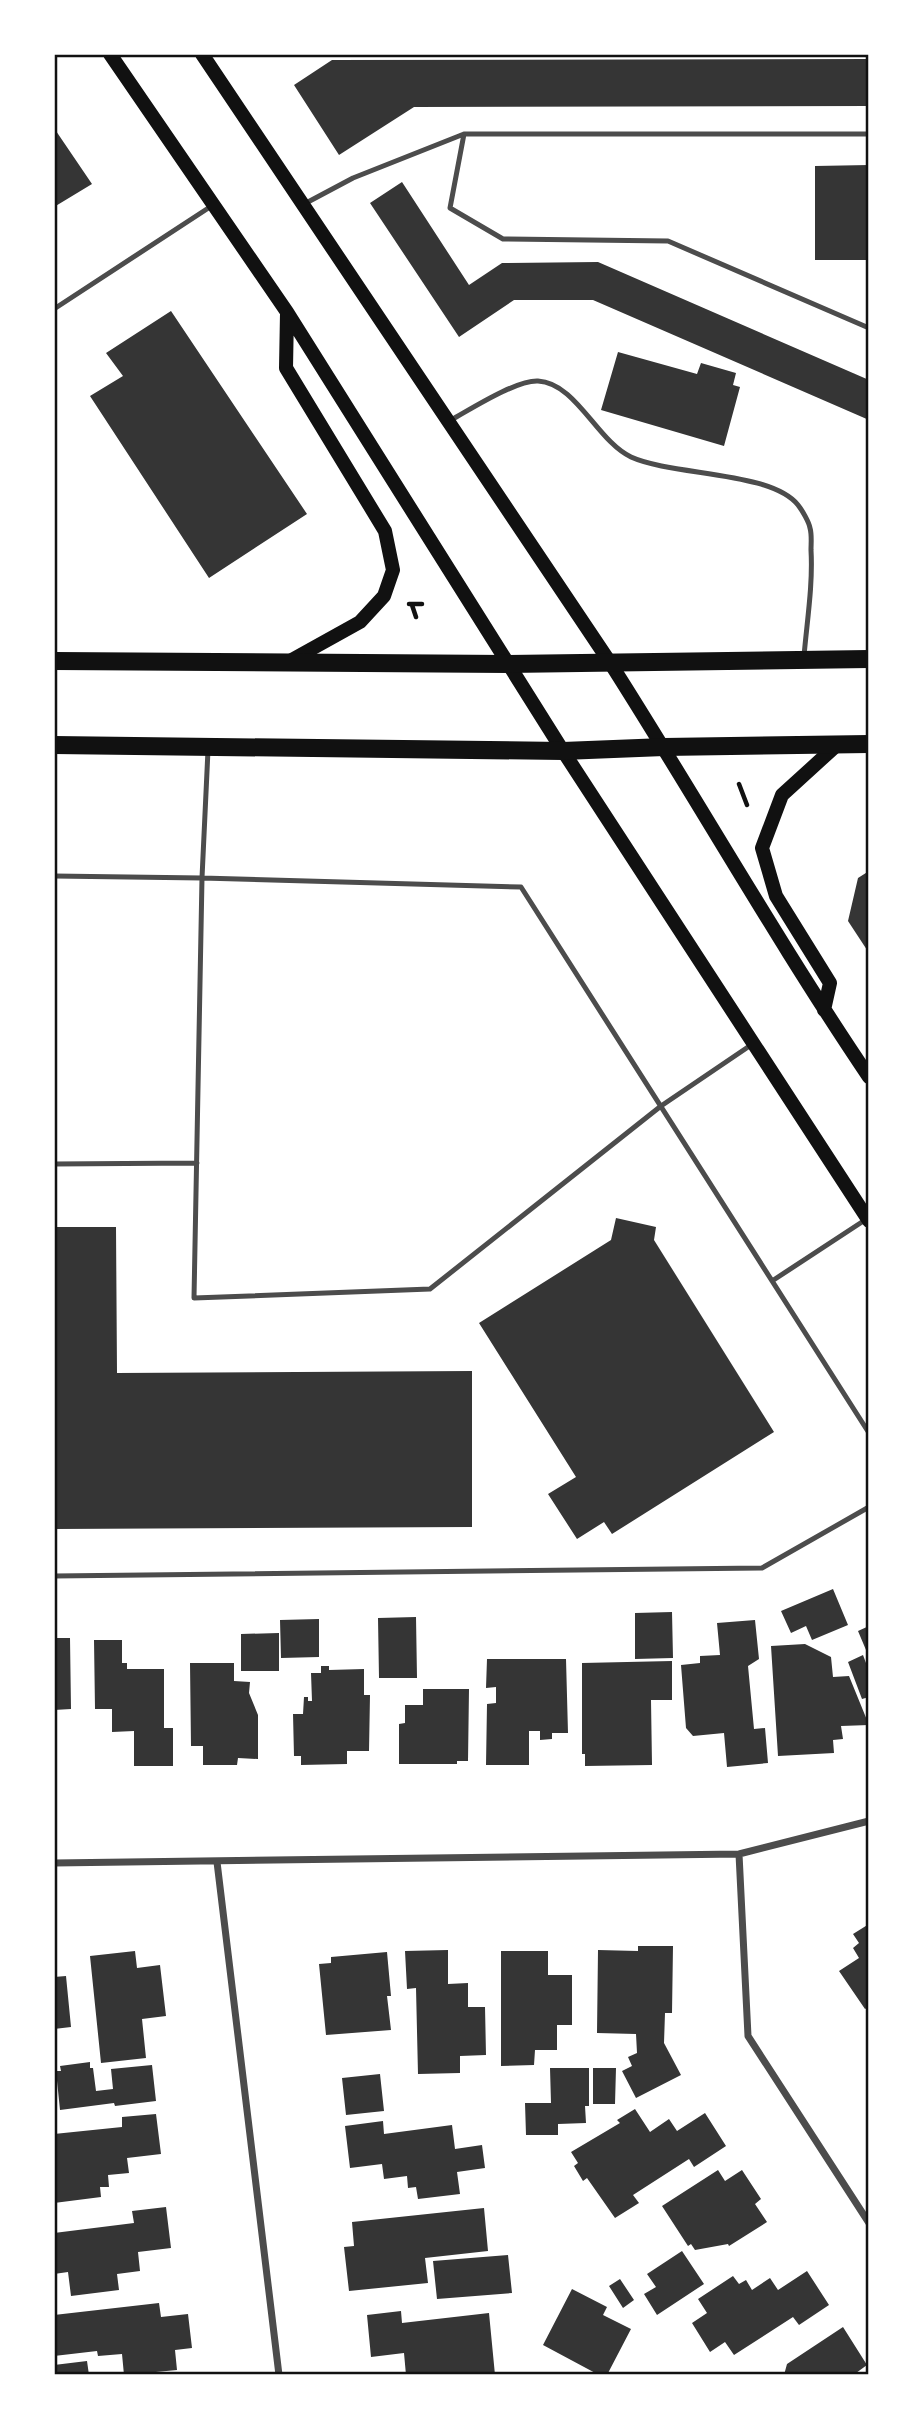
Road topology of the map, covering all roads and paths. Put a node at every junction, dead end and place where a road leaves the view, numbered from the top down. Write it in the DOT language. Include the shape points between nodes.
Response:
graph roads {
  1 [pos="110,54"];
  2 [pos="202,54"];
  3 [pos="464,134"];
  4 [pos="869,134"];
  5 [pos="213,205"];
  6 [pos="303,205"];
  7 [pos="54,309"];
  8 [pos="287,312"];
  9 [pos="869,328"];
  10 [pos="448,421"];
  11 [pos="412,604"];
  12 [pos="416,617"];
  13 [pos="804,659"];
  14 [pos="869,659"];
  15 [pos="54,661"];
  16 [pos="609,661"];
  17 [pos="288,662"];
  18 [pos="508,664"];
  19 [pos="838,744"];
  20 [pos="869,744"];
  21 [pos="54,745"];
  22 [pos="208,747"];
  23 [pos="664,747"];
  24 [pos="563,751"];
  25 [pos="739,784"];
  26 [pos="750,812"];
  27 [pos="54,876"];
  28 [pos="202,877"];
  29 [pos="824,1010"];
  30 [pos="753,1043"];
  31 [pos="869,1076"];
  32 [pos="661,1106"];
  33 [pos="197,1163"];
  34 [pos="54,1164"];
  35 [pos="868,1219"];
  36 [pos="772,1281"];
  37 [pos="869,1433"];
  38 [pos="869,1507"];
  39 [pos="54,1576"];
  40 [pos="869,1821"];
  41 [pos="739,1854"];
  42 [pos="217,1862"];
  43 [pos="54,1863"];
  44 [pos="869,2223"];
  45 [pos="279,2375"];
  1 -- 5 [label="main road"];
  2 -- 6 [label="main road"];
  3 -- 4 [label="lane"];
  3 -- 6 [label="lane" via="353,178"];
  3 -- 9 [label="lane" via="450,208 503,239 668,241"];
  5 -- 7 [label="lane"];
  5 -- 8 [label="main road"];
  6 -- 10 [label="main road"];
  8 -- 17 [label="main road" via="286,368 385,531 393,569 384,596 360,622"];
  8 -- 18 [label="main road"];
  10 -- 13 [label="lane" via="506,390 538,381 562,389 603,435 629,456 663,468 721,475 778,489 798,504 810,528 812,570"];
  10 -- 16 [label="main road"];
  11 -- 12 [label="path"];
  13 -- 14 [label="main road"];
  13 -- 16 [label="main road"];
  15 -- 17 [label="main road"];
  16 -- 18 [label="main road"];
  16 -- 23 [label="main road"];
  17 -- 18 [label="main road"];
  18 -- 24 [label="main road"];
  19 -- 20 [label="main road"];
  19 -- 23 [label="main road"];
  19 -- 29 [label="main road" via="782,794 761,848 776,896 830,984"];
  21 -- 22 [label="main road"];
  22 -- 24 [label="main road"];
  22 -- 28 [label="lane"];
  23 -- 24 [label="main road"];
  23 -- 29 [label="main road"];
  24 -- 30 [label="main road"];
  25 -- 26 [label="path"];
  27 -- 28 [label="lane"];
  28 -- 32 [label="lane" via="521,887"];
  28 -- 33 [label="lane"];
  29 -- 31 [label="main road"];
  30 -- 32 [label="lane"];
  30 -- 35 [label="main road"];
  32 -- 33 [label="lane" via="430,1289 194,1298"];
  32 -- 36 [label="lane"];
  33 -- 34 [label="lane"];
  35 -- 36 [label="lane"];
  36 -- 37 [label="lane"];
  38 -- 39 [label="lane" via="762,1568"];
  40 -- 41 [label="street"];
  41 -- 42 [label="street"];
  41 -- 44 [label="street" via="748,2036"];
  42 -- 43 [label="street"];
  42 -- 45 [label="street"];
}
